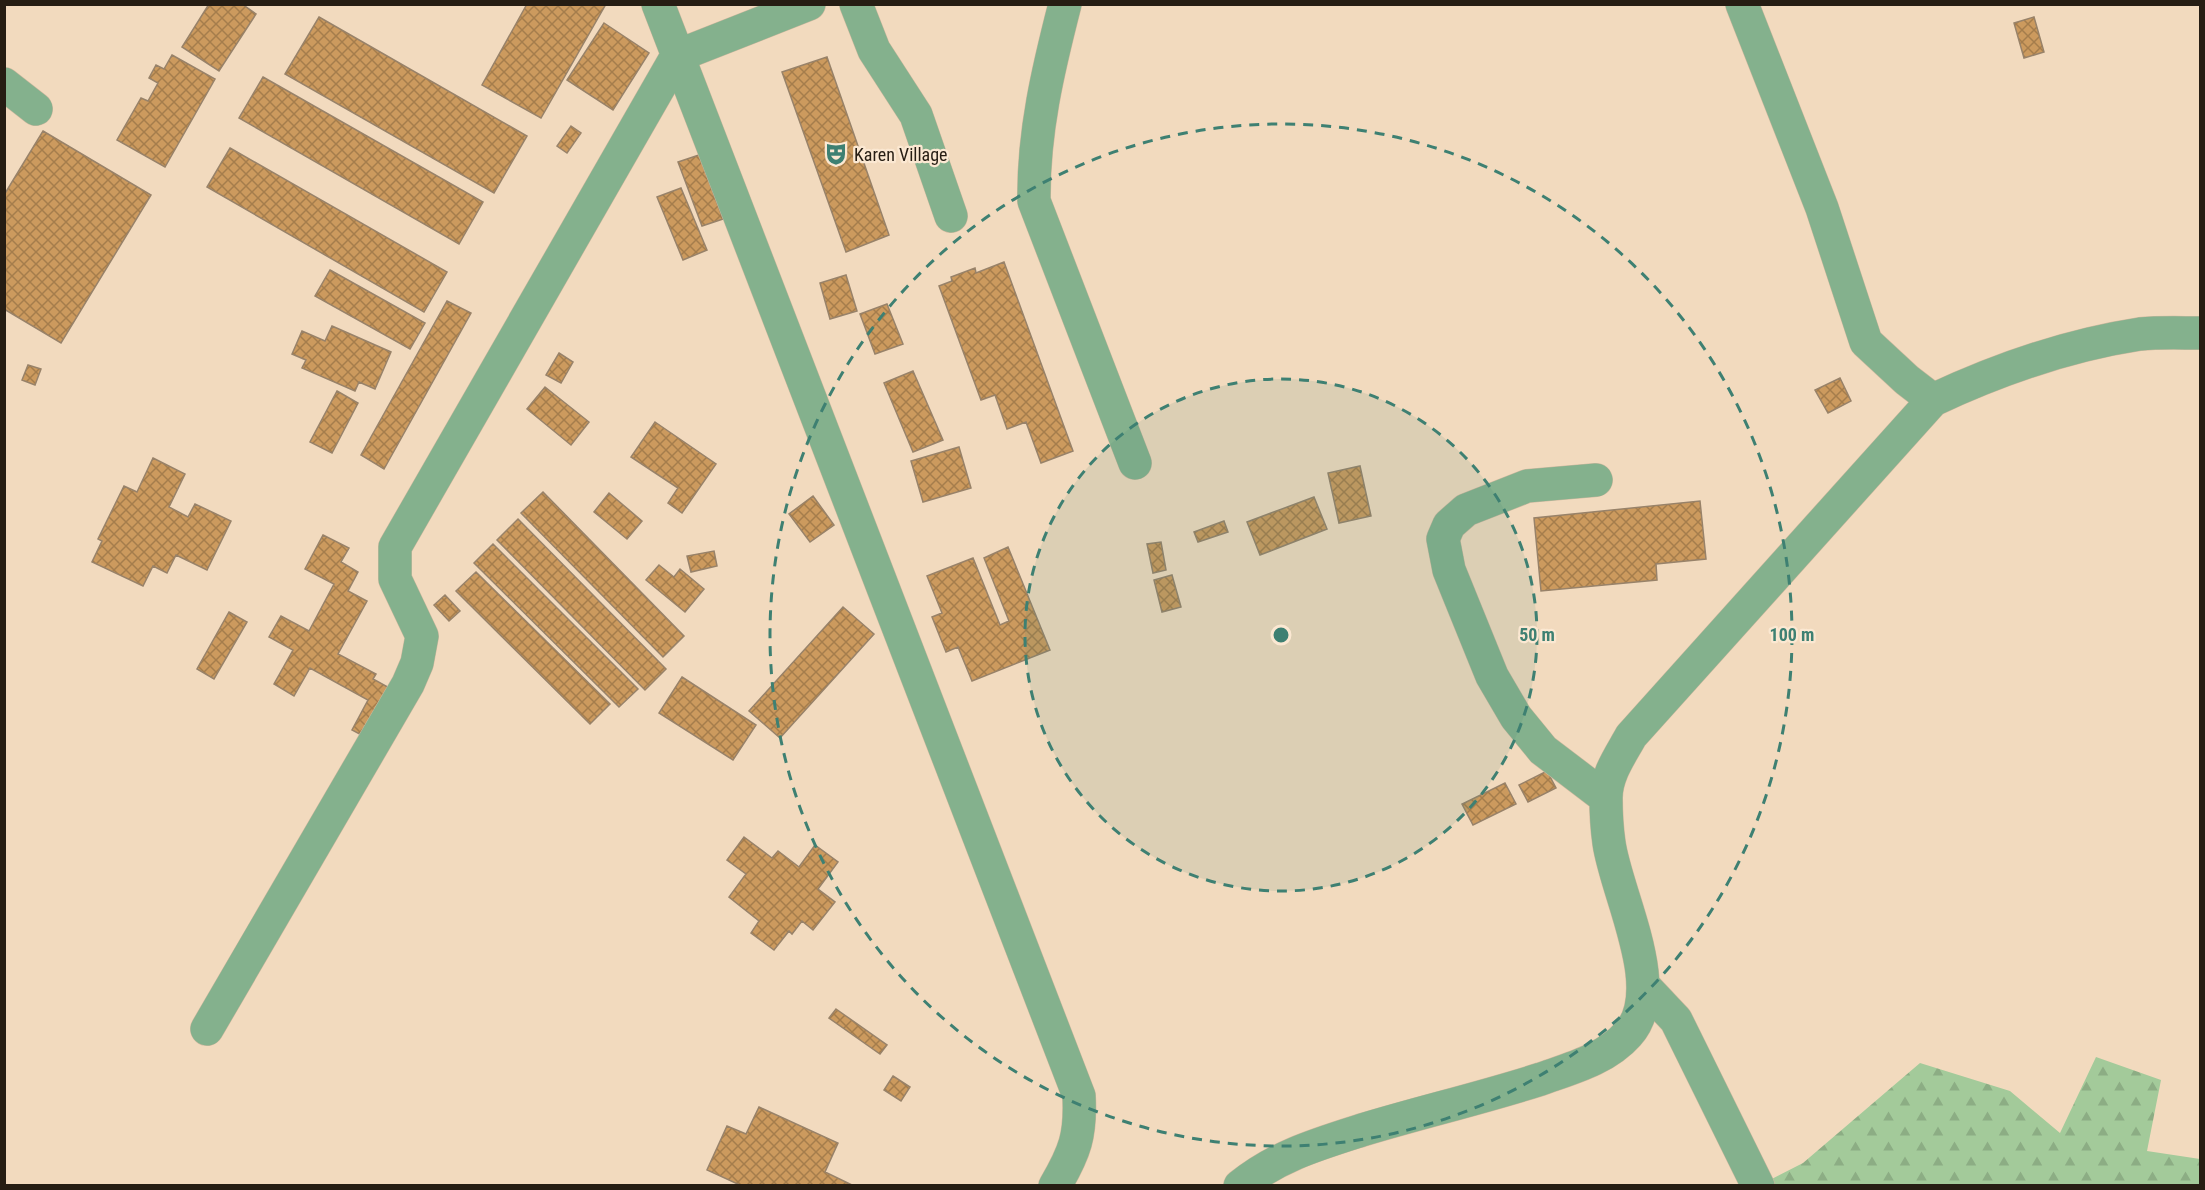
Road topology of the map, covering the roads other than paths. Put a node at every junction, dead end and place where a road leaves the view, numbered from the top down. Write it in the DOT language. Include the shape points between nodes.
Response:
graph roads {
  1 [pos="658,4"];
  2 [pos="809,4"];
  3 [pos="856,4"];
  4 [pos="1065,4"];
  5 [pos="1742,4"];
  6 [pos="677,56"];
  7 [pos="4,84"];
  8 [pos="36,109"];
  9 [pos="951,216"];
  10 [pos="2200,333"];
  11 [pos="1933,399"];
  12 [pos="1135,463"];
  13 [pos="1596,480"];
  14 [pos="1606,798"];
  15 [pos="1643,985"];
  16 [pos="207,1029"];
  17 [pos="1055,1185"];
  18 [pos="1240,1185"];
  19 [pos="1758,1185"];
  1 -- 6 [label="street"];
  2 -- 6 [label="street"];
  3 -- 9 [label="street" via="874,50 916,115"];
  4 -- 12 [label="street" via="1044,87 1033,162 1034,201"];
  5 -- 11 [label="street" via="1822,208 1866,342"];
  6 -- 16 [label="street" via="395,547 396,579 422,636 417,663"];
  6 -- 17 [label="street" via="1078,1096 1080,1127 1072,1157"];
  7 -- 8 [label="street"];
  10 -- 11 [label="street" via="2141,334 2060,351 1995,371"];
  11 -- 14 [label="street" via="1631,736 1610,773"];
  13 -- 14 [label="street" via="1527,486 1466,510 1449,525 1443,538 1449,570 1492,676 1516,717 1543,750"];
  14 -- 15 [label="street" via="1609,843 1637,939"];
  15 -- 18 [label="street" via="1638,1023 1618,1046 1582,1065 1296,1151"];
  15 -- 19 [label="street" via="1676,1020"];
}
